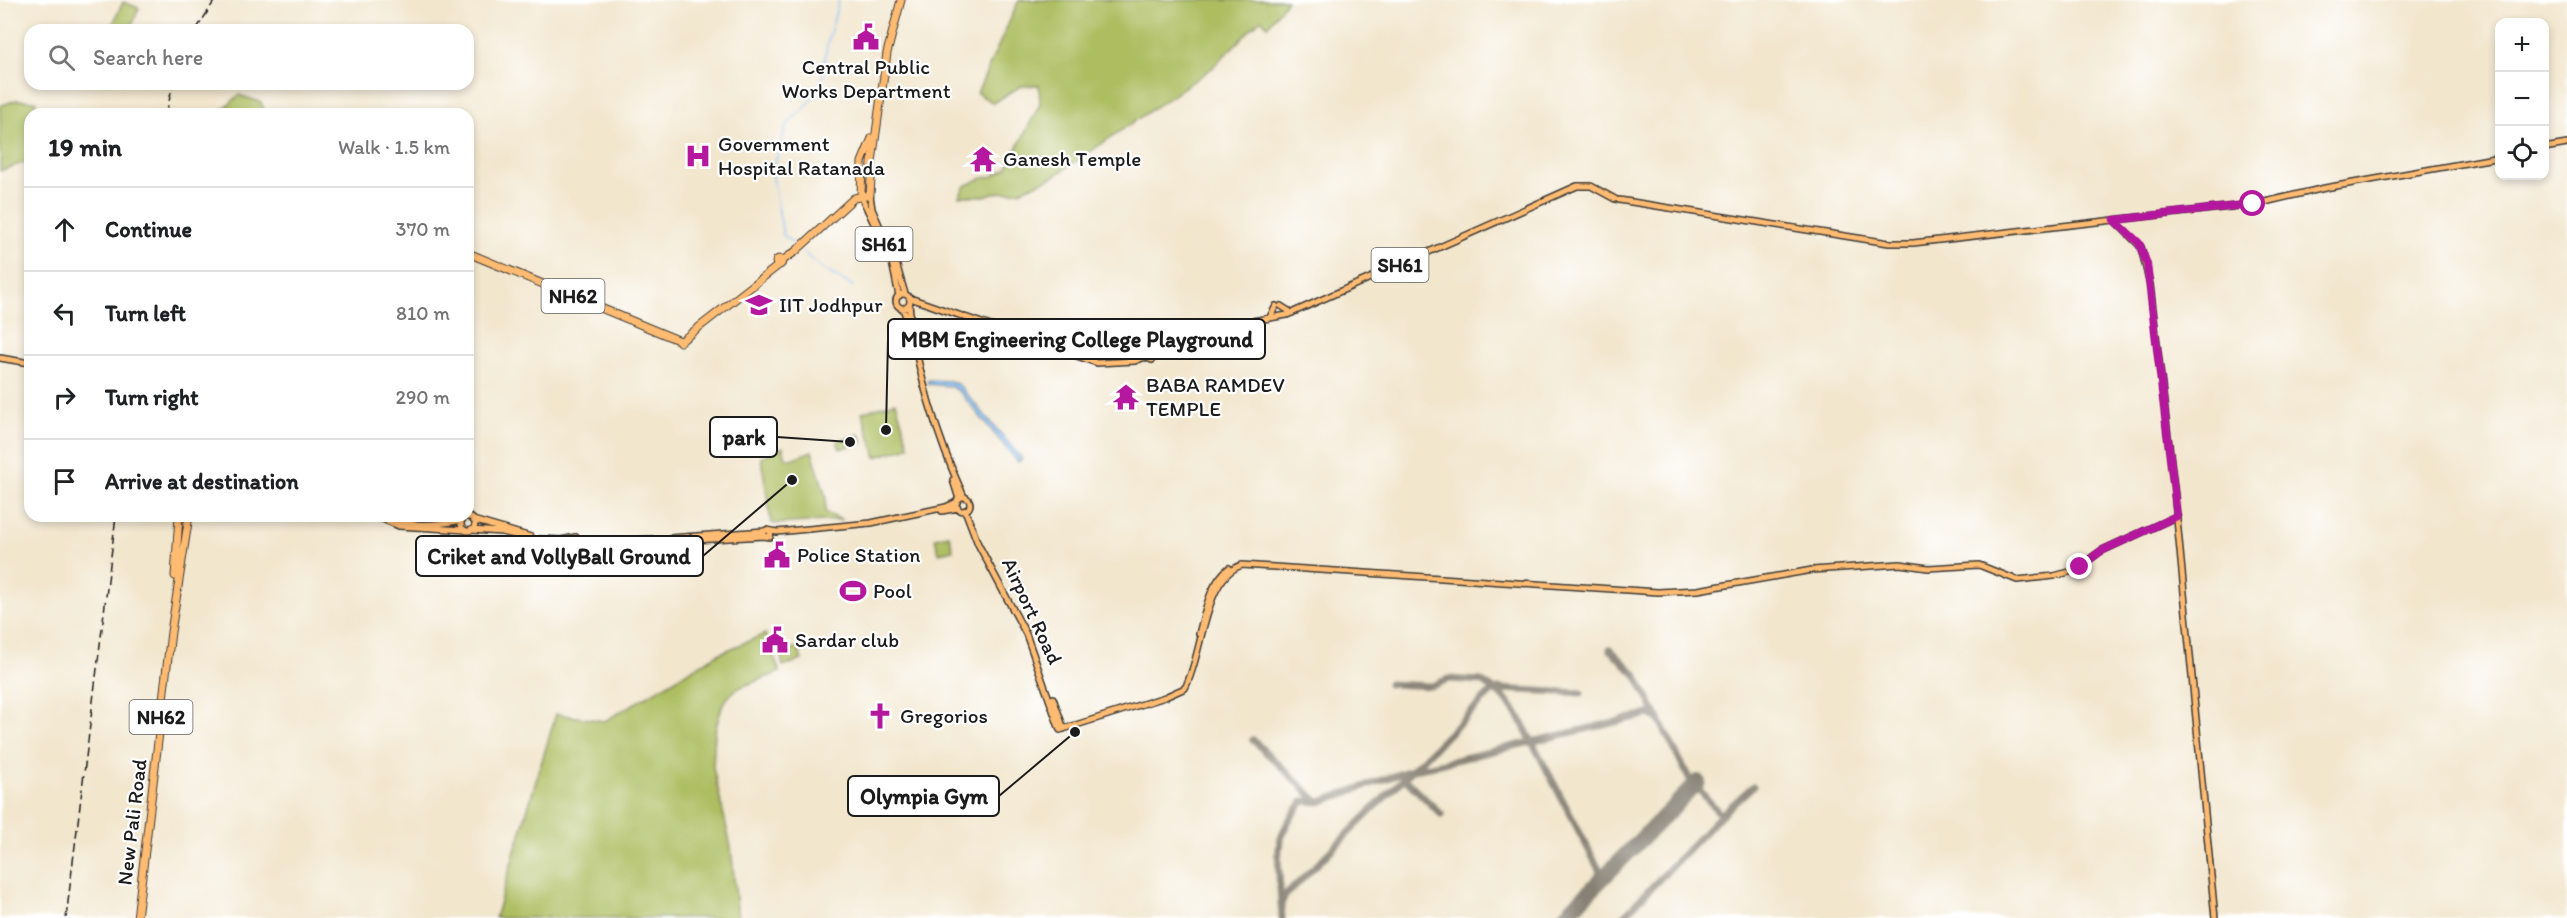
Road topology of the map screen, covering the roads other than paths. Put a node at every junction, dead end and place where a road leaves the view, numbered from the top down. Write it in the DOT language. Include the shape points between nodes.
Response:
graph roads {
  1 [pos="899,0"];
  2 [pos="2567,144"];
  3 [pos="2549,147"];
  4 [pos="2495,158"];
  5 [pos="861,192"];
  6 [pos="870,195"];
  7 [pos="2114,220"];
  8 [pos="474,257"];
  9 [pos="906,301"];
  10 [pos="1292,313"];
  11 [pos="1268,319"];
  12 [pos="0,359"];
  13 [pos="24,364"];
  14 [pos="959,501"];
  15 [pos="967,509"];
  16 [pos="2177,516"];
  17 [pos="474,521"];
  18 [pos="183,522"];
  19 [pos="390,522"];
  20 [pos="403,522"];
  21 [pos="453,522"];
  22 [pos="462,522"];
  23 [pos="473,522"];
  24 [pos="468,530"];
  25 [pos="764,534"];
  26 [pos="579,541"];
  27 [pos="560,543"];
  28 [pos="574,547"];
  29 [pos="135,918"];
  30 [pos="2216,918"];
  1 -- 5 [label="highway" via="883,55 872,137 862,162"];
  1 -- 6 [label="highway" via="887,53"];
  2 -- 3 [label="main road"];
  4 -- 7 [label="main road" via="2253,204"];
  5 -- 6 [label="highway"];
  5 -- 8 [label="highway, NH62" via="679,341"];
  5 -- 9 [label="main road, SH61"];
  6 -- 9 [label="main road, SH61" via="896,262"];
  7 -- 10 [label="main road, SH61" via="1889,243 1617,199 1591,186 1568,189"];
  7 -- 16 [label="main road" via="2139,243 2147,264"];
  9 -- 11 [label="main road, SH61" via="926,303 1094,362 1125,362 1145,357 1150,361 1152,353 1177,334"];
  9 -- 14 [label="main road, Airport Road"];
  10 -- 11 [label="main road, SH61"];
  10 -- 11 [label="main road" via="1278,306"];
  12 -- 13 [label="main road"];
  14 -- 15 [label="main road"];
  14 -- 15 [label="main road, Airport Road" via="969,501"];
  14 -- 25 [label="main road" via="871,524"];
  15 -- 16 [label="main road, Airport Road" via="978,544 1026,634 1061,728 1165,698 1185,688 1220,583 1242,565 1663,591 1698,590 1812,570 1900,564 1928,568 1979,565 2017,580 2073,571 2101,551"];
  16 -- 30 [label="main road"];
  17 -- 27 [label="main road"];
  18 -- 29 [label="highway, New Pali Road / NH62"];
  19 -- 24 [label="main road" via="399,526"];
  20 -- 21 [label="main road"];
  22 -- 24 [label="main road"];
  23 -- 24 [label="main road"];
  24 -- 27 [label="main road"];
  25 -- 26 [label="main road" via="591,544"];
  25 -- 28 [label="main road"];
  26 -- 27 [label="main road" via="573,537"];
  26 -- 28 [label="main road"];
  27 -- 28 [label="main road"];
}
